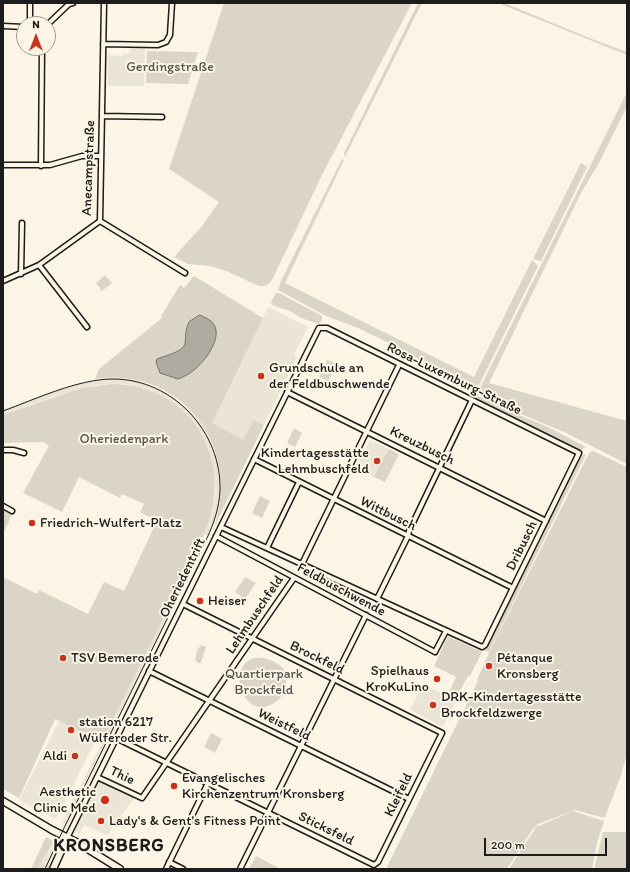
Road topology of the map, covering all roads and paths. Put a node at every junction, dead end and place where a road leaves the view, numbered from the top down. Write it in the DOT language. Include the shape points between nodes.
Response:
graph roads {
  1 [pos="30,3"];
  2 [pos="73,3"];
  3 [pos="104,3"];
  4 [pos="172,3"];
  5 [pos="30,16"];
  6 [pos="56,16"];
  7 [pos="3,26"];
  8 [pos="16,27"];
  9 [pos="103,44"];
  10 [pos="42,56"];
  11 [pos="102,116"];
  12 [pos="162,117"];
  13 [pos="101,156"];
  14 [pos="3,165"];
  15 [pos="41,166"];
  16 [pos="100,221"];
  17 [pos="22,223"];
  18 [pos="39,266"];
  19 [pos="185,273"];
  20 [pos="21,274"];
  21 [pos="3,281"];
  22 [pos="87,327"];
  23 [pos="319,328"];
  24 [pos="399,365"];
  25 [pos="287,392"];
  26 [pos="472,400"];
  27 [pos="366,432"];
  28 [pos="3,450"];
  29 [pos="24,453"];
  30 [pos="579,454"];
  31 [pos="254,460"];
  32 [pos="440,468"];
  33 [pos="299,482"];
  34 [pos="334,499"];
  35 [pos="3,506"];
  36 [pos="12,511"];
  37 [pos="546,520"];
  38 [pos="221,527"];
  39 [pos="216,536"];
  40 [pos="408,536"];
  41 [pos="267,548"];
  42 [pos="302,564"];
  43 [pos="294,578"];
  44 [pos="513,588"];
  45 [pos="377,599"];
  46 [pos="183,604"];
  47 [pos="366,615"];
  48 [pos="446,631"];
  49 [pos="253,638"];
  50 [pos="482,647"];
  51 [pos="150,671"];
  52 [pos="334,679"];
  53 [pos="210,701"];
  54 [pos="442,733"];
  55 [pos="116,738"];
  56 [pos="301,746"];
  57 [pos="167,763"];
  58 [pos="97,777"];
  59 [pos="208,783"];
  60 [pos="409,799"];
  61 [pos="3,801"];
  62 [pos="268,813"];
  63 [pos="67,838"];
  64 [pos="169,862"];
  65 [pos="374,865"];
  66 [pos="53,869"];
  67 [pos="120,869"];
  68 [pos="166,869"];
  69 [pos="183,869"];
  70 [pos="240,869"];
  1 -- 5 [label="street"];
  2 -- 6 [label="street"];
  3 -- 9 [label="street, Anecampstraße"];
  4 -- 9 [label="street" via="170,35 166,42 158,45"];
  7 -- 8 [label="street"];
  9 -- 11 [label="street, Anecampstraße"];
  10 -- 15 [label="street"];
  11 -- 12 [label="street"];
  11 -- 13 [label="street, Anecampstraße"];
  13 -- 15 [label="street" via="82,156"];
  13 -- 16 [label="street, Anecampstraße"];
  14 -- 15 [label="street"];
  16 -- 18 [label="street, Anecampstraße"];
  16 -- 19 [label="street"];
  17 -- 20 [label="street"];
  18 -- 20 [label="street, Anecampstraße"];
  18 -- 22 [label="street"];
  20 -- 21 [label="street, Anecampstraße"];
  23 -- 24 [label="street, Rosa-Luxemburg-Straße" via="327,328"];
  23 -- 25 [label="street, Oheriedentrift"];
  24 -- 26 [label="street, Rosa-Luxemburg-Straße"];
  24 -- 27 [label="street"];
  25 -- 27 [label="street, Kreuzbusch"];
  25 -- 31 [label="street, Oheriedentrift"];
  26 -- 30 [label="street, Rosa-Luxemburg-Straße"];
  26 -- 32 [label="street"];
  27 -- 32 [label="street, Kreuzbusch"];
  27 -- 34 [label="street"];
  28 -- 29 [label="street"];
  30 -- 37 [label="street, Dribusch"];
  31 -- 33 [label="street, Wittbusch"];
  31 -- 38 [label="street, Oheriedentrift"];
  32 -- 37 [label="street, Kreuzbusch"];
  32 -- 40 [label="street"];
  33 -- 34 [label="street, Wittbusch"];
  33 -- 41 [label="street"];
  34 -- 40 [label="street, Wittbusch"];
  34 -- 42 [label="street"];
  35 -- 36 [label="street"];
  37 -- 44 [label="street, Dribusch"];
  38 -- 39 [label="street, Oheriedentrift"];
  38 -- 41 [label="street, Feldbuschwende"];
  39 -- 43 [label="street, Feldbuschwende"];
  39 -- 46 [label="street, Oheriedentrift"];
  40 -- 44 [label="street, Wittbusch"];
  40 -- 45 [label="street"];
  41 -- 42 [label="street, Feldbuschwende"];
  42 -- 45 [label="street, Feldbuschwende"];
  43 -- 47 [label="street, Feldbuschwende"];
  43 -- 49 [label="street, Lehmbuschfeld"];
  44 -- 50 [label="street, Dribusch"];
  45 -- 48 [label="street, Feldbuschwende"];
  46 -- 49 [label="street, Brockfeld"];
  46 -- 51 [label="street, Oheriedentrift"];
  47 -- 48 [label="street, Feldbuschwende" via="435,652"];
  47 -- 52 [label="street"];
  48 -- 50 [label="street, Feldbuschwende"];
  49 -- 52 [label="street, Brockfeld"];
  49 -- 53 [label="street, Lehmbuschfeld"];
  51 -- 53 [label="street, Weistfeld"];
  51 -- 55 [label="street, Oheriedentrift"];
  52 -- 54 [label="street, Brockfeld"];
  52 -- 56 [label="street"];
  53 -- 56 [label="street, Weistfeld"];
  53 -- 57 [label="street, Lehmbuschfeld"];
  54 -- 60 [label="street, Kleifeld"];
  55 -- 57 [label="street, Sticksfeld"];
  55 -- 58 [label="street, Oheriedentrift"];
  56 -- 60 [label="street, Weistfeld"];
  56 -- 62 [label="street"];
  57 -- 58 [label="street, Thie" via="142,798"];
  57 -- 59 [label="street, Sticksfeld"];
  58 -- 63 [label="street, Oheriedentrift"];
  59 -- 62 [label="street, Sticksfeld"];
  59 -- 64 [label="street"];
  60 -- 65 [label="street, Kleifeld" via="378,862"];
  61 -- 63 [label="main road"];
  62 -- 65 [label="street, Sticksfeld"];
  62 -- 70 [label="street"];
  63 -- 66 [label="main road"];
  63 -- 67 [label="main road"];
  64 -- 68 [label="street"];
  64 -- 69 [label="street"];
}
